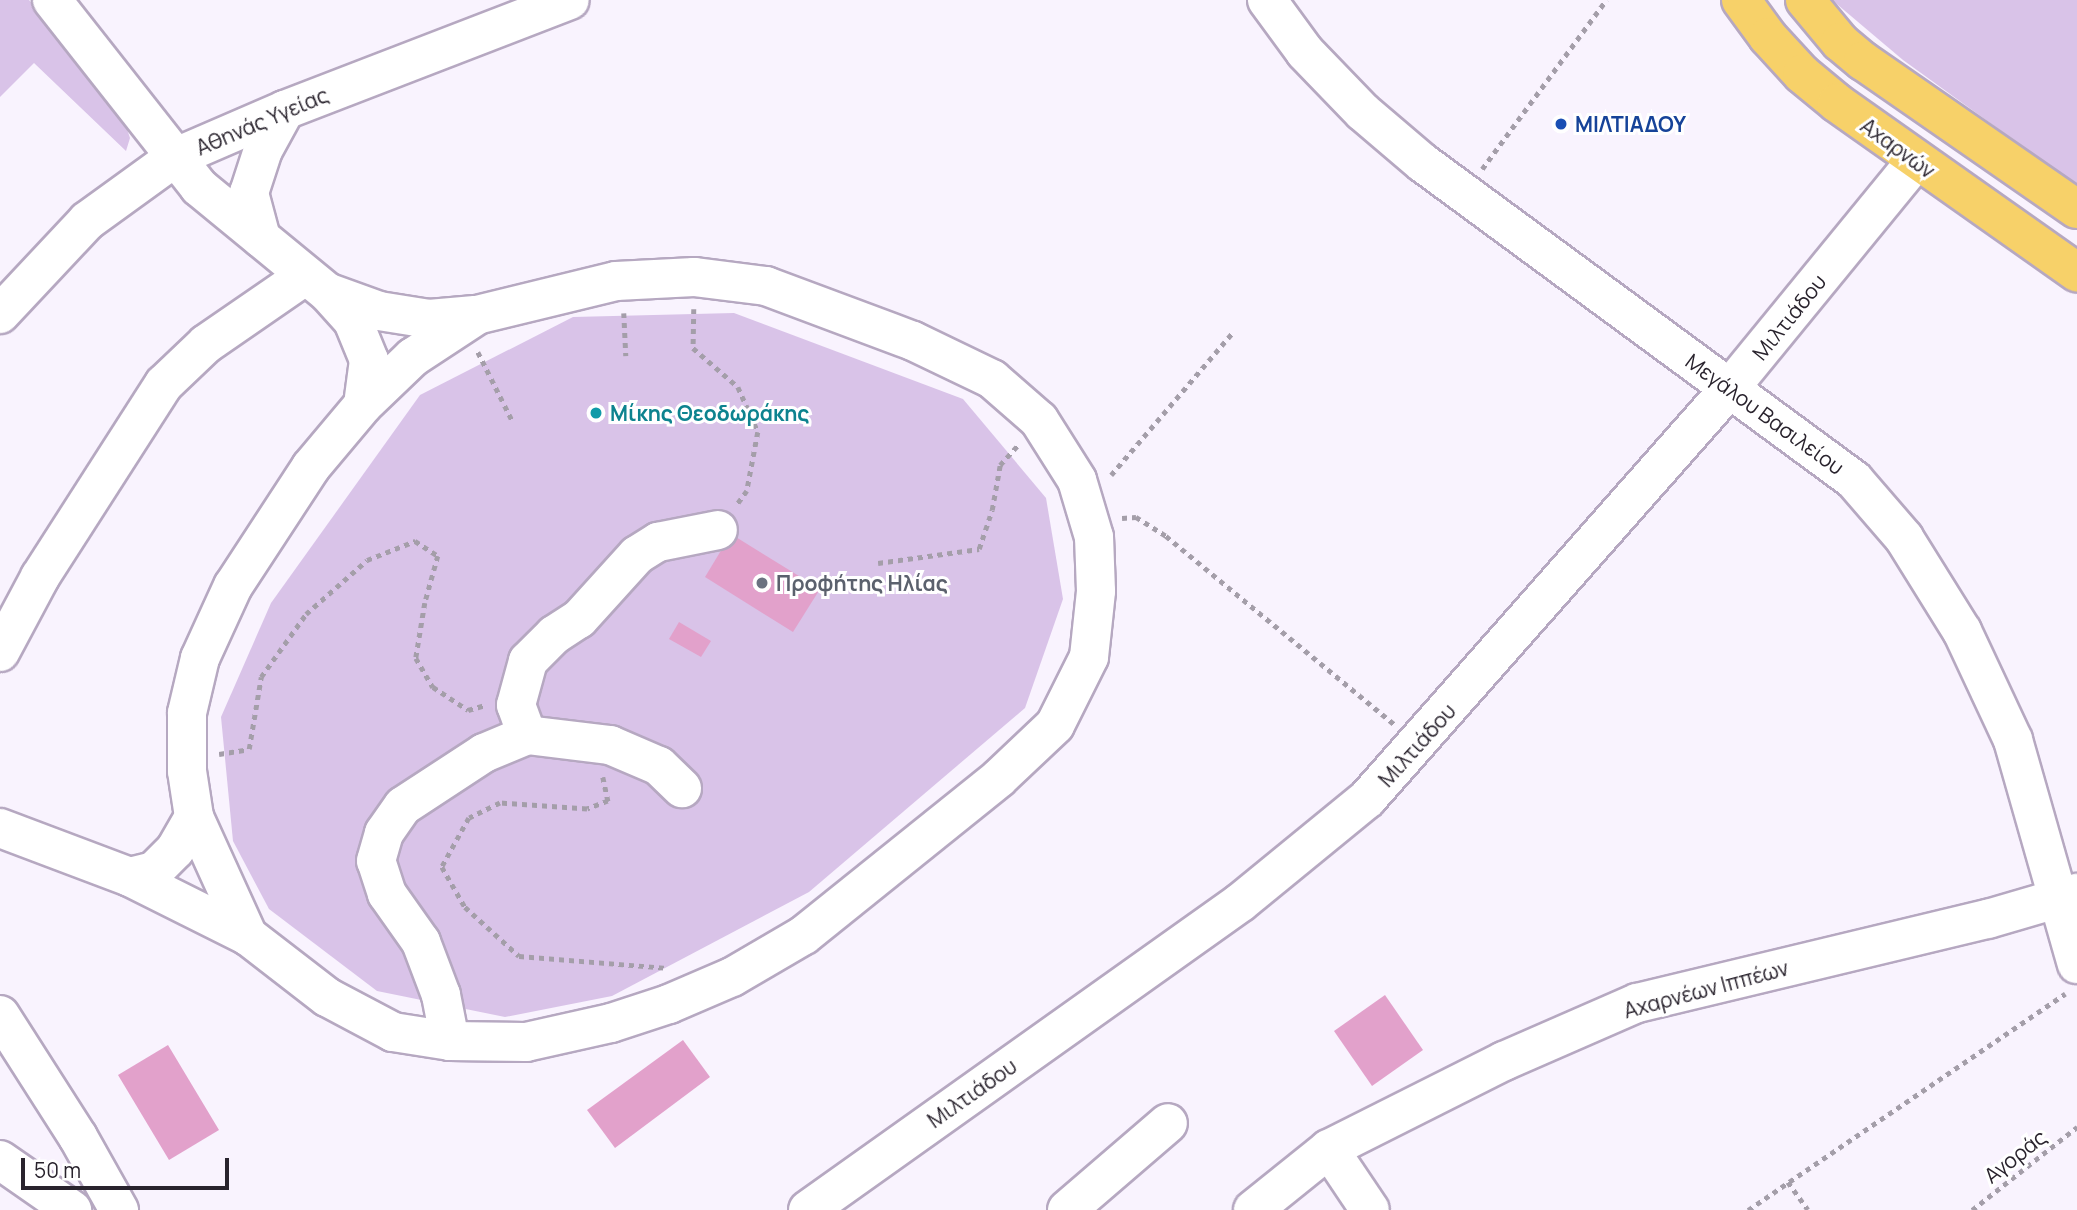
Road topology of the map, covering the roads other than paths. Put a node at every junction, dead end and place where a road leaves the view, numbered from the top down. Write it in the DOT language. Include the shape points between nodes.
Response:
graph roads {
  1 [pos="52,0"];
  2 [pos="570,0"];
  3 [pos="1267,0"];
  4 [pos="1741,0"];
  5 [pos="1805,0"];
  6 [pos="285,110"];
  7 [pos="174,158"];
  8 [pos="1916,161"];
  9 [pos="2077,209"];
  10 [pos="261,238"];
  11 [pos="2077,272"];
  12 [pos="317,284"];
  13 [pos="0,314"];
  14 [pos="470,319"];
  15 [pos="1730,388"];
  16 [pos="363,405"];
  17 [pos="718,530"];
  18 [pos="0,652"];
  19 [pos="527,735"];
  20 [pos="681,788"];
  21 [pos="194,817"];
  22 [pos="7,839"];
  23 [pos="130,877"];
  24 [pos="2068,896"];
  25 [pos="248,936"];
  26 [pos="2071,979"];
  27 [pos="0,1015"];
  28 [pos="450,1041"];
  29 [pos="1168,1123"];
  30 [pos="1329,1149"];
  31 [pos="0,1160"];
  32 [pos="72,1210"];
  33 [pos="120,1210"];
  34 [pos="808,1210"];
  35 [pos="1067,1210"];
  36 [pos="1253,1210"];
  37 [pos="1370,1210"];
  1 -- 7 [label="street"];
  2 -- 6 [label="street, Αθηνάς Υγείας"];
  3 -- 15 [label="street, Μεγάλου Βασιλείου" via="1306,52 1363,112 1423,163"];
  4 -- 8 [label="main road, Αχαρνών" via="1802,74"];
  5 -- 9 [label="main road" via="1840,42 1863,61"];
  6 -- 7 [label="street, Αθηνάς Υγείας"];
  6 -- 10 [label="street" via="263,150 249,192"];
  7 -- 10 [label="street" via="199,187"];
  7 -- 13 [label="street, Αθηνάς Υγείας" via="87,221"];
  8 -- 11 [label="main road, Αχαρνών"];
  8 -- 15 [label="street, Μιλτιάδου"];
  10 -- 12 [label="street"];
  12 -- 14 [label="street" via="379,311"];
  12 -- 16 [label="street" via="353,321 369,360"];
  12 -- 18 [label="street" via="206,344 164,384 40,577"];
  14 -- 16 [label="street" via="413,357"];
  14 -- 28 [label="street" via="622,280 694,277 766,286 913,341 992,379 1039,420 1077,480 1094,537 1097,591 1089,657 1055,724 999,778 804,935 732,977 611,1023 526,1041"];
  15 -- 24 [label="street, Μεγάλου Βασιλείου" via="1854,480 1904,538 1962,631 2013,740"];
  15 -- 34 [label="street, Μιλτιάδου" via="1367,799 1241,902"];
  16 -- 21 [label="street" via="311,467 233,586 200,658 187,713"];
  17 -- 19 [label="street" via="657,542 637,555 579,619 554,635 528,661 516,705"];
  19 -- 20 [label="street" via="639,755 659,765"];
  19 -- 28 [label="street" via="484,753 402,806 384,834 376,861 387,894 421,942 441,995"];
  21 -- 23 [label="street" via="175,850 154,871"];
  21 -- 25 [label="street"];
  22 -- 23 [label="street"];
  23 -- 25 [label="street"];
  24 -- 26 [label="street, Μεγάλου Βασιλείου"];
  24 -- 30 [label="street, Αχαρνέων Ιππέων" via="1637,1003 1504,1061"];
  25 -- 28 [label="street" via="327,997 360,1015 393,1032"];
  27 -- 33 [label="street"];
  29 -- 35 [label="street"];
  30 -- 36 [label="street, Αχαρνέων Ιππέων"];
  30 -- 37 [label="street"];
  31 -- 32 [label="street"];
}
